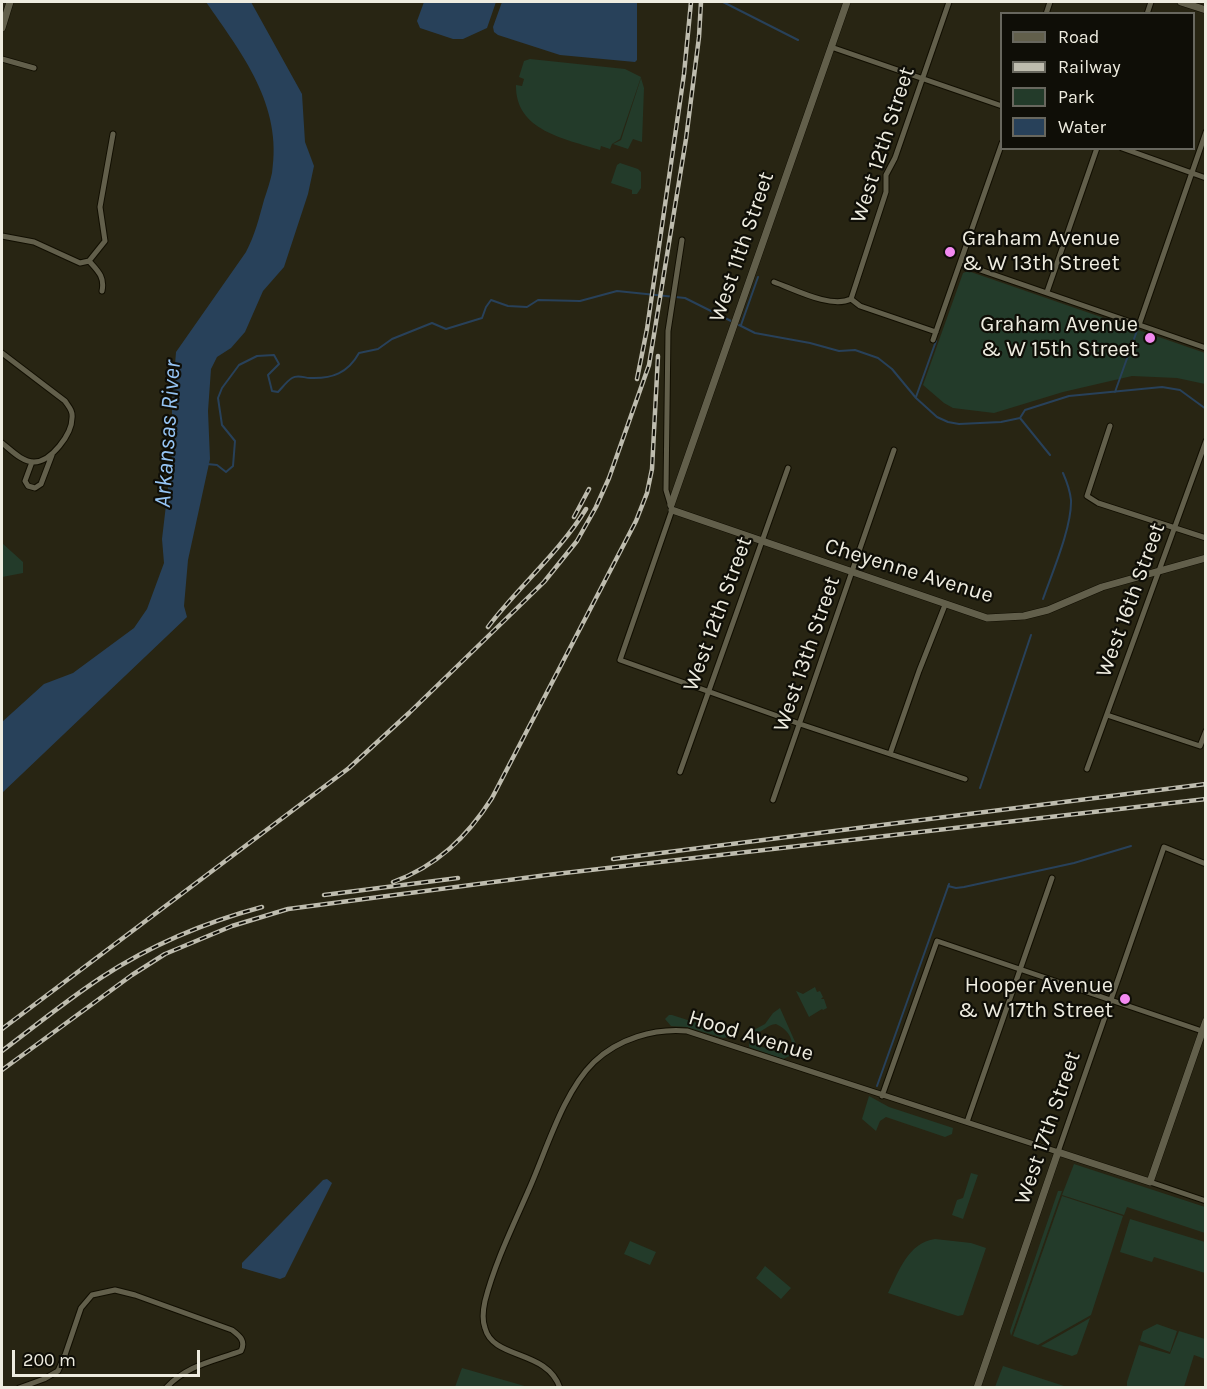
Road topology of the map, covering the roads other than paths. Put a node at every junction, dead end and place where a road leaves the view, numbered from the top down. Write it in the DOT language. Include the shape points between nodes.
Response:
graph roads {
  1 [pos="10,2"];
  2 [pos="847,2"];
  3 [pos="949,2"];
  4 [pos="1181,2"];
  5 [pos="1206,10"];
  6 [pos="4,15"];
  7 [pos="2,28"];
  8 [pos="831,47"];
  9 [pos="2,59"];
  10 [pos="34,68"];
  11 [pos="922,77"];
  12 [pos="1000,105"];
  13 [pos="1206,132"];
  14 [pos="114,134"];
  15 [pos="1000,149"];
  16 [pos="1096,150"];
  17 [pos="1128,150"];
  18 [pos="1190,172"];
  19 [pos="1206,178"];
  20 [pos="2,237"];
  21 [pos="682,240"];
  22 [pos="89,261"];
  23 [pos="960,263"];
  24 [pos="774,282"];
  25 [pos="102,291"];
  26 [pos="1047,292"];
  27 [pos="851,299"];
  28 [pos="1139,325"];
  29 [pos="936,332"];
  30 [pos="933,340"];
  31 [pos="1206,348"];
  32 [pos="2,353"];
  33 [pos="1110,426"];
  34 [pos="1206,441"];
  35 [pos="2,443"];
  36 [pos="894,450"];
  37 [pos="52,453"];
  38 [pos="32,462"];
  39 [pos="788,468"];
  40 [pos="672,508"];
  41 [pos="1174,528"];
  42 [pos="1206,538"];
  43 [pos="762,542"];
  44 [pos="1206,558"];
  45 [pos="1160,571"];
  46 [pos="852,573"];
  47 [pos="945,605"];
  48 [pos="708,690"];
  49 [pos="1107,715"];
  50 [pos="800,724"];
  51 [pos="1206,730"];
  52 [pos="890,754"];
  53 [pos="1087,770"];
  54 [pos="680,772"];
  55 [pos="965,779"];
  56 [pos="773,800"];
  57 [pos="1206,864"];
  58 [pos="1052,878"];
  59 [pos="1020,969"];
  60 [pos="1111,1001"];
  61 [pos="1206,1021"];
  62 [pos="1204,1032"];
  63 [pos="882,1096"];
  64 [pos="967,1122"];
  65 [pos="1058,1152"];
  66 [pos="1150,1182"];
  67 [pos="1206,1201"];
  68 [pos="19,1388"];
  69 [pos="166,1388"];
  70 [pos="560,1388"];
  71 [pos="977,1388"];
  1 -- 6 [label="street"];
  2 -- 8 [label="street, West 11th Street"];
  3 -- 11 [label="street, West 12th Street"];
  4 -- 5 [label="street"];
  6 -- 7 [label="street"];
  8 -- 11 [label="street"];
  8 -- 40 [label="street, West 11th Street"];
  9 -- 10 [label="street"];
  11 -- 12 [label="street"];
  11 -- 27 [label="street, West 12th Street" via="886,175 886,192"];
  13 -- 18 [label="street"];
  14 -- 22 [label="street" via="100,207 105,241"];
  15 -- 23 [label="street"];
  16 -- 26 [label="street"];
  17 -- 18 [label="street"];
  18 -- 19 [label="street"];
  18 -- 28 [label="street"];
  20 -- 22 [label="street" via="33,242 80,263"];
  21 -- 40 [label="street" via="668,331 666,490"];
  22 -- 25 [label="street" via="102,277"];
  23 -- 26 [label="street"];
  23 -- 29 [label="street"];
  24 -- 27 [label="street" via="832,303"];
  26 -- 28 [label="street"];
  27 -- 29 [label="street" via="860,306"];
  28 -- 31 [label="street"];
  29 -- 30 [label="street"];
  32 -- 37 [label="street" via="71,409 68,433"];
  33 -- 41 [label="street" via="1087,496"];
  34 -- 41 [label="street, West 16th Street"];
  35 -- 38 [label="street"];
  36 -- 46 [label="street, West 13th Street"];
  37 -- 38 [label="street"];
  37 -- 38 [label="street" via="41,484 35,488 25,481"];
  39 -- 43 [label="street, West 12th Street"];
  40 -- 43 [label="street, Cheyenne Avenue"];
  40 -- 48 [label="street, West 11th Street" via="620,660"];
  41 -- 42 [label="street"];
  41 -- 45 [label="street, West 16th Street"];
  43 -- 46 [label="street, Cheyenne Avenue"];
  43 -- 48 [label="street, West 12th Street"];
  44 -- 45 [label="street, Cheyenne Avenue"];
  45 -- 47 [label="street, Cheyenne Avenue" via="1102,587 1024,616 987,618"];
  45 -- 49 [label="street, West 16th Street"];
  46 -- 47 [label="street, Cheyenne Avenue"];
  46 -- 50 [label="street, West 13th Street"];
  47 -- 52 [label="street"];
  48 -- 50 [label="street"];
  48 -- 54 [label="street, West 12th Street"];
  49 -- 51 [label="street" via="1200,746"];
  49 -- 53 [label="street, West 16th Street"];
  50 -- 52 [label="street"];
  50 -- 56 [label="street, West 13th Street"];
  52 -- 55 [label="street"];
  57 -- 60 [label="street, West 17th Street" via="1164,847"];
  58 -- 59 [label="street"];
  59 -- 60 [label="street"];
  59 -- 63 [label="street" via="937,941"];
  59 -- 64 [label="street"];
  60 -- 62 [label="street"];
  60 -- 65 [label="street, West 17th Street"];
  61 -- 62 [label="street"];
  62 -- 66 [label="street"];
  63 -- 64 [label="street, Hood Avenue"];
  63 -- 70 [label="street, Hood Avenue" via="687,1031 651,1033 628,1040 594,1062 570,1096 484,1304 489,1337 505,1349 546,1366"];
  64 -- 65 [label="street, Hood Avenue"];
  65 -- 66 [label="street, Hood Avenue"];
  65 -- 71 [label="street, West 17th Street"];
  66 -- 67 [label="street, Hood Avenue"];
  68 -- 69 [label="street" via="58,1371 81,1308 92,1295 115,1290 232,1330 242,1339 241,1351 196,1365"];
}
